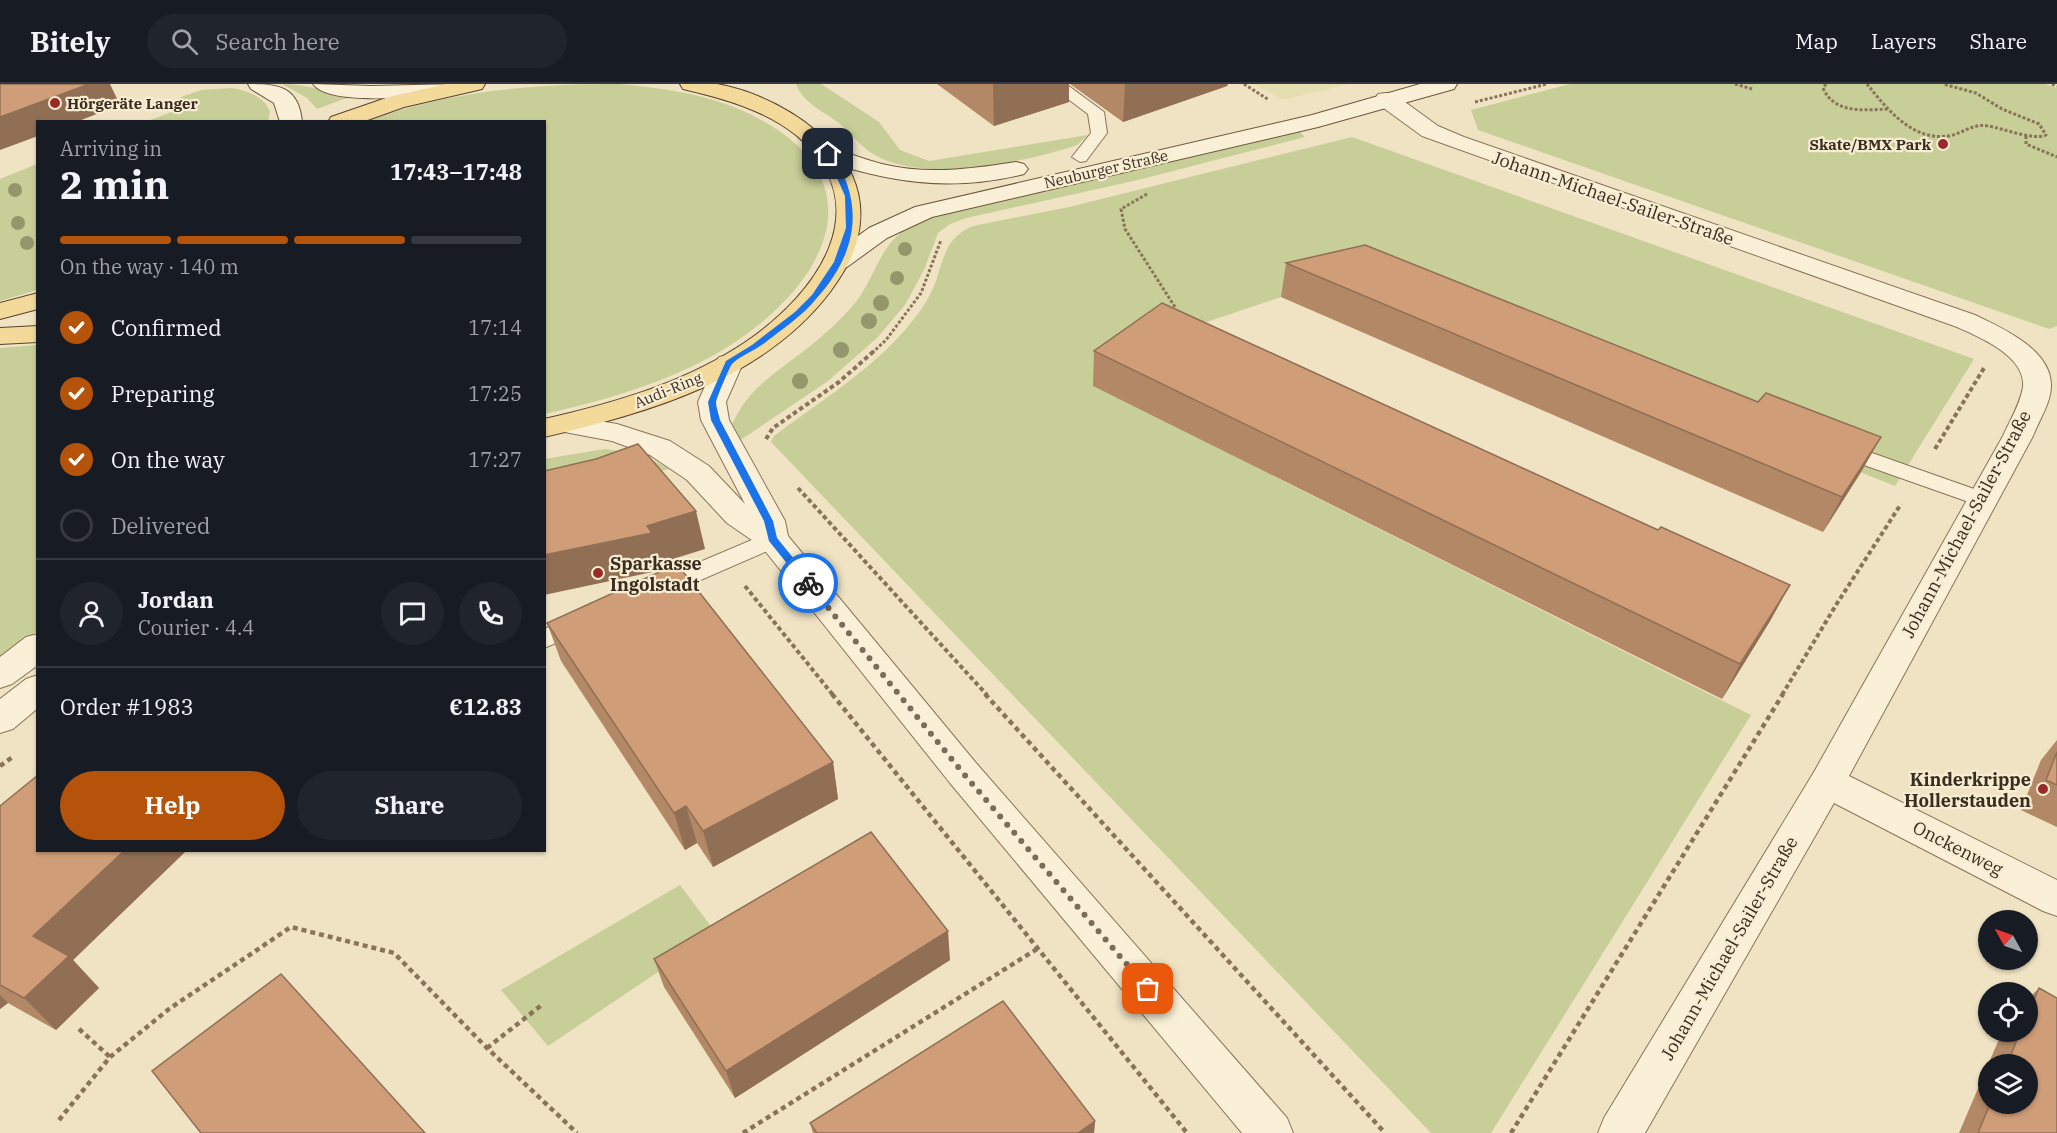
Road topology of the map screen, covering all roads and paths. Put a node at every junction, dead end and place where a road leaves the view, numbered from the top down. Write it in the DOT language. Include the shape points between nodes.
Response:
graph roads {
  1 [pos="260,84"];
  2 [pos="324,84"];
  3 [pos="474,84"];
  4 [pos="692,84"];
  5 [pos="1056,84"];
  6 [pos="1446,84"];
  7 [pos="1547,84"];
  8 [pos="1734,84"];
  9 [pos="1826,84"];
  10 [pos="1867,84"];
  11 [pos="1943,84"];
  12 [pos="2052,84"];
  13 [pos="2057,86"];
  14 [pos="451,88"];
  15 [pos="1752,89"];
  16 [pos="778,92"];
  17 [pos="1386,99"];
  18 [pos="1889,109"];
  19 [pos="1410,118"];
  20 [pos="291,120"];
  21 [pos="345,120"];
  22 [pos="788,120"];
  23 [pos="2026,136"];
  24 [pos="828,154"];
  25 [pos="1080,157"];
  26 [pos="2057,157"];
  27 [pos="1152,191"];
  28 [pos="942,239"];
  29 [pos="838,262"];
  30 [pos="36,302"];
  31 [pos="1175,307"];
  32 [pos="0,311"];
  33 [pos="36,334"];
  34 [pos="0,336"];
  35 [pos="729,363"];
  36 [pos="1986,366"];
  37 [pos="554,426"];
  38 [pos="734,460"];
  39 [pos="1872,460"];
  40 [pos="1919,476"];
  41 [pos="792,482"];
  42 [pos="1983,500"];
  43 [pos="773,539"];
  44 [pos="724,560"];
  45 [pos="639,597"];
  46 [pos="597,616"];
  47 [pos="546,638"];
  48 [pos="36,648"];
  49 [pos="0,675"];
  50 [pos="36,690"];
  51 [pos="0,719"];
  52 [pos="1827,782"];
  53 [pos="2057,899"];
  54 [pos="1037,949"];
  55 [pos="543,1004"];
  56 [pos="79,1029"];
  57 [pos="488,1048"];
  58 [pos="110,1057"];
  59 [pos="59,1120"];
  60 [pos="577,1133"];
  61 [pos="742,1133"];
  62 [pos="1187,1133"];
  63 [pos="1271,1133"];
  64 [pos="1385,1133"];
  65 [pos="1511,1133"];
  66 [pos="1620,1133"];
  1 -- 20 [label="street" via="286,100"];
  2 -- 14 [label="street" via="373,91"];
  3 -- 14 [label="main road"];
  4 -- 22 [label="main road, Audi-Ring" via="752,102"];
  5 -- 25 [label="lane" via="1096,112 1099,133"];
  6 -- 17 [label="street, Neuburger Straße"];
  7 -- 19 [label="path"];
  8 -- 15 [label="path"];
  9 -- 18 [label="path" via="1825,97 1831,102 1862,110"];
  10 -- 18 [label="path"];
  11 -- 23 [label="path" via="1976,93 2039,124 2046,135"];
  12 -- 13 [label="path"];
  14 -- 21 [label="main road"];
  16 -- 22 [label="main road"];
  17 -- 19 [label="street, Johann-Michael-Sailer-Straße"];
  17 -- 25 [label="street, Neuburger Straße" via="1341,103"];
  17 -- 29 [label="street, Neuburger Straße" via="1318,120 924,212 878,233"];
  18 -- 23 [label="path" via="1906,127 1932,136 1951,135 1979,125"];
  19 -- 42 [label="street, Johann-Michael-Sailer-Straße" via="1456,142 1992,333 2031,365 2037,382 2018,436"];
  22 -- 24 [label="main road, Audi-Ring"];
  23 -- 26 [label="path" via="2026,144"];
  24 -- 25 [label="street, Neuburger Straße" via="895,174 942,179"];
  24 -- 29 [label="main road, Audi-Ring" via="849,196 849,228"];
  27 -- 31 [label="path" via="1121,209 1125,229"];
  28 -- 38 [label="path" via="921,293 886,340 839,382 773,428 760,447"];
  29 -- 35 [label="main road, Audi-Ring" via="798,313"];
  30 -- 32 [label="main road"];
  33 -- 34 [label="main road"];
  35 -- 37 [label="main road, Audi-Ring" via="660,395"];
  35 -- 38 [label="street" via="712,402 715,420"];
  36 -- 40 [label="path"];
  37 -- 43 [label="street" via="617,433 660,448 698,473 738,516"];
  38 -- 43 [label="street" via="768,521"];
  39 -- 40 [label="lane"];
  40 -- 42 [label="lane"];
  40 -- 65 [label="path"];
  41 -- 64 [label="path"];
  42 -- 52 [label="street, Johann-Michael-Sailer-Straße"];
  43 -- 44 [label="lane"];
  43 -- 63 [label="street" via="963,773"];
  44 -- 45 [label="lane"];
  44 -- 54 [label="path"];
  46 -- 47 [label="lane"];
  48 -- 49 [label="street"];
  50 -- 51 [label="street"];
  52 -- 53 [label="street, Onckenweg"];
  52 -- 66 [label="street, Johann-Michael-Sailer-Straße"];
  54 -- 61 [label="path"];
  54 -- 62 [label="path"];
  55 -- 57 [label="path"];
  56 -- 58 [label="path"];
  57 -- 58 [label="path" via="394,953 291,927 169,1009"];
  57 -- 60 [label="path"];
  58 -- 59 [label="path"];
}
